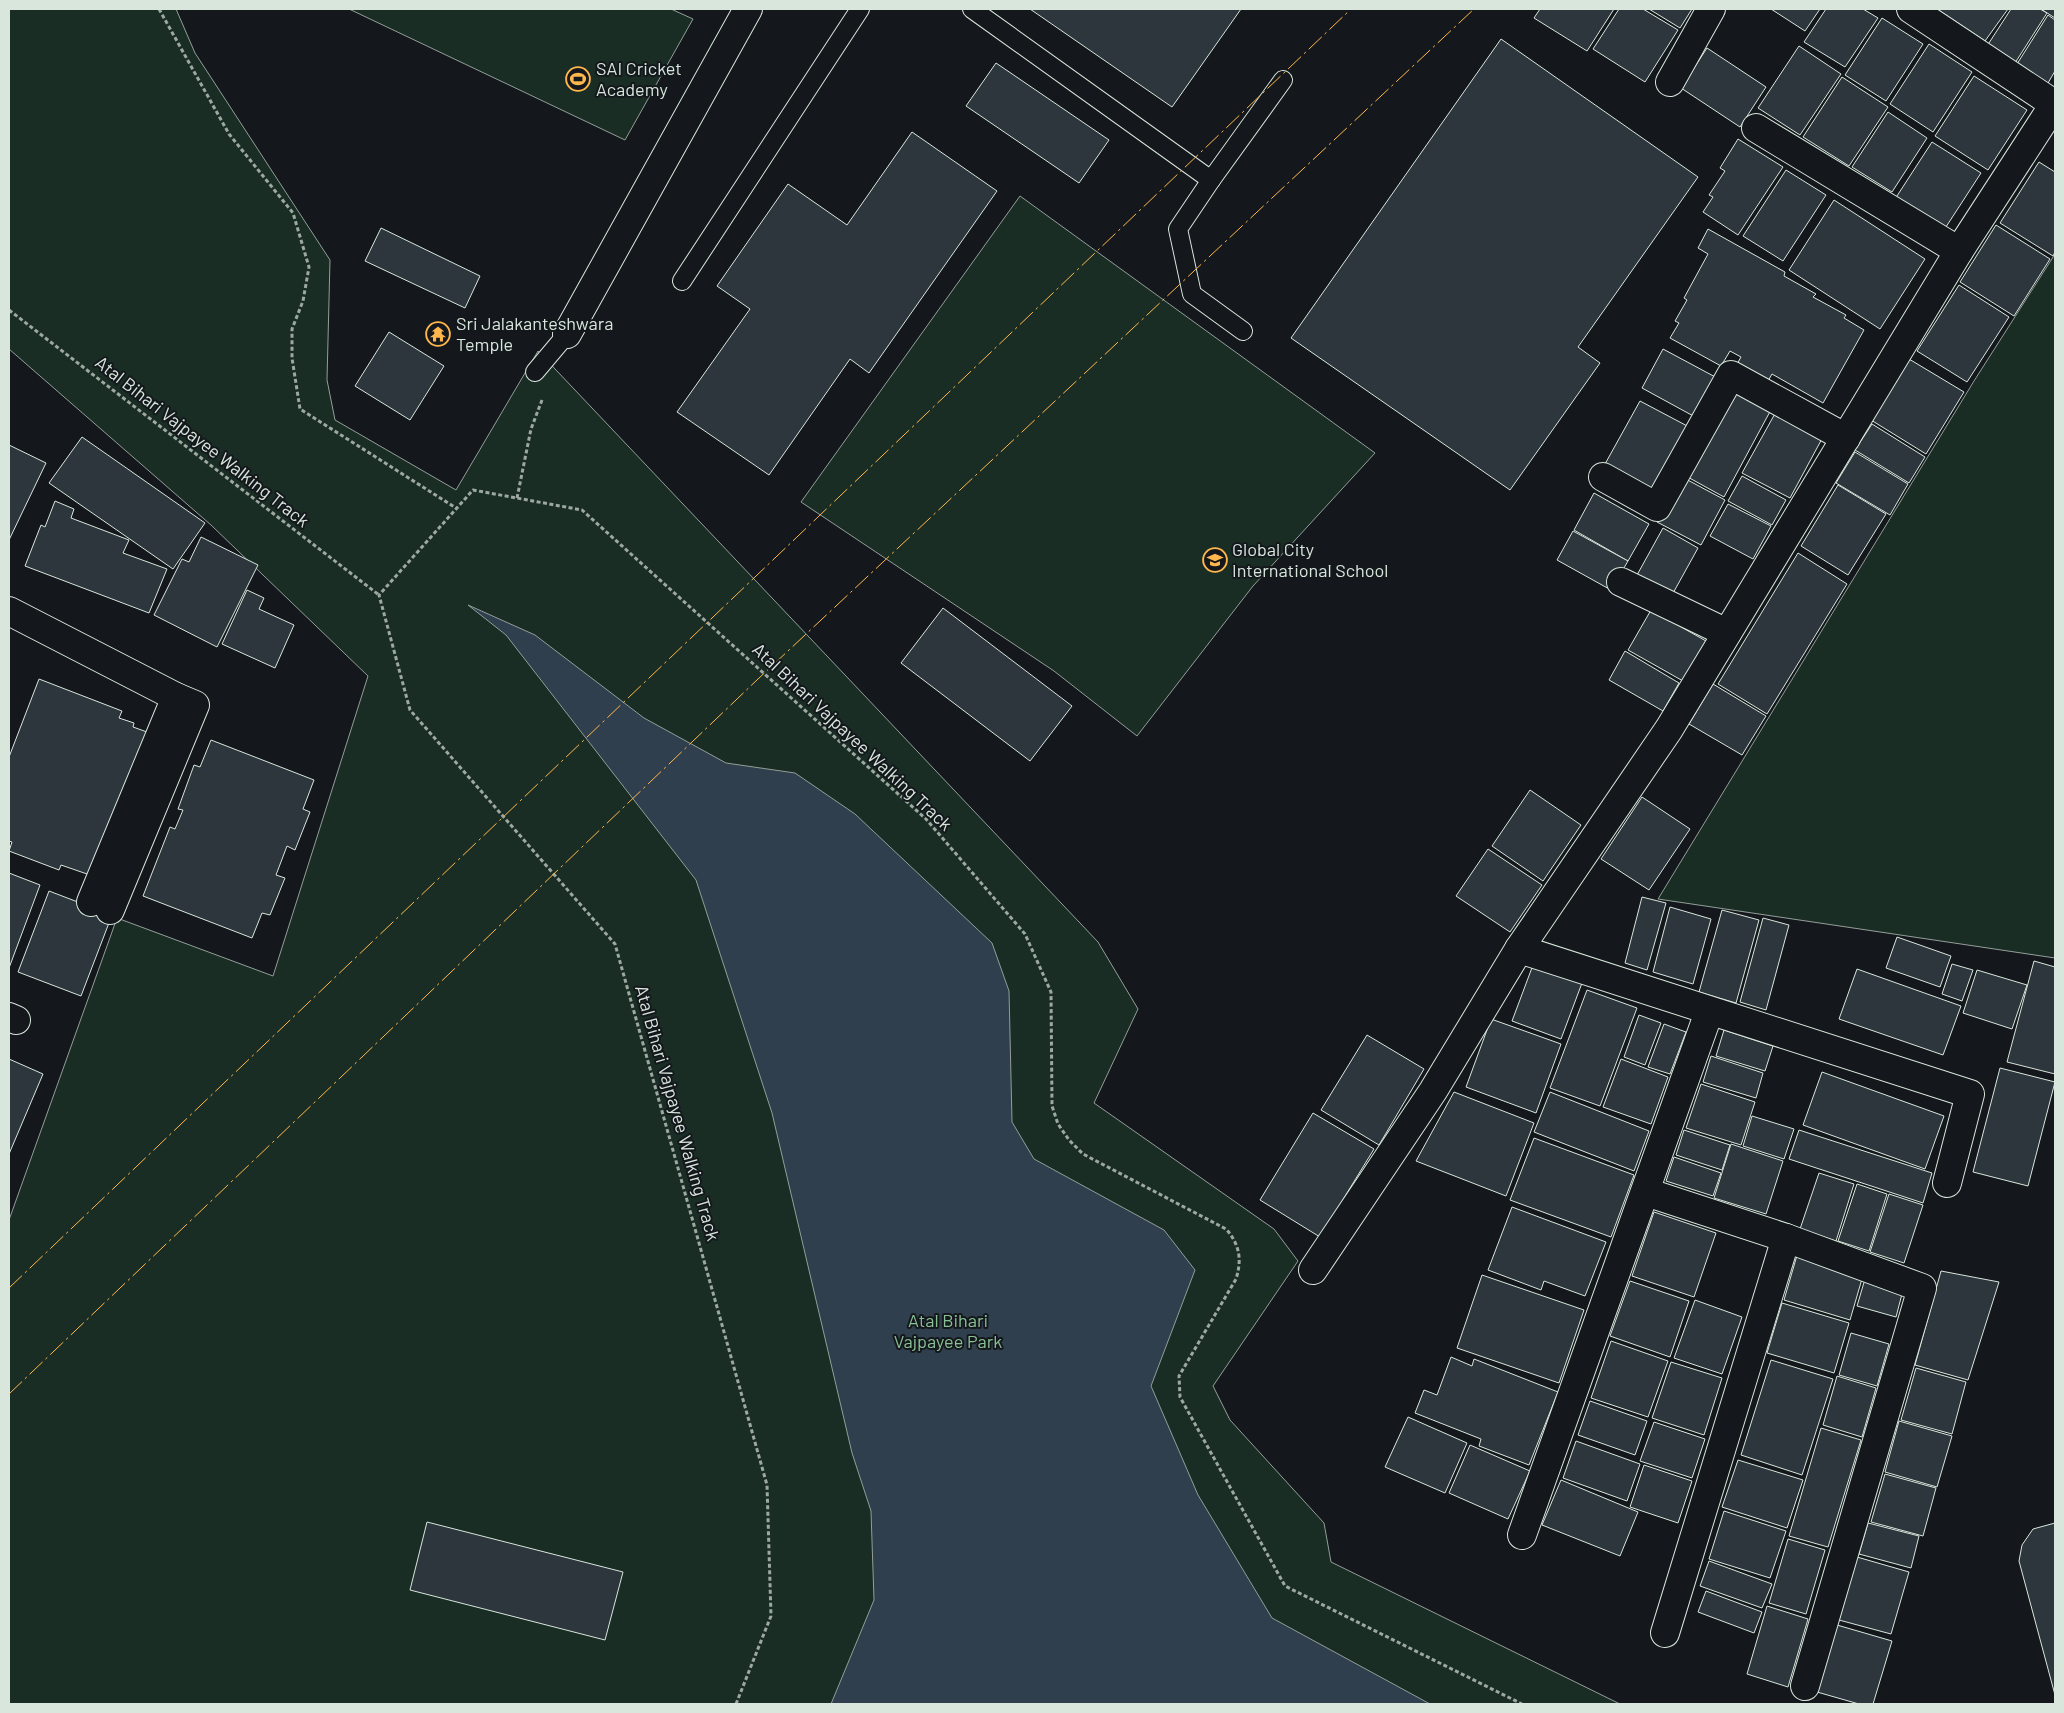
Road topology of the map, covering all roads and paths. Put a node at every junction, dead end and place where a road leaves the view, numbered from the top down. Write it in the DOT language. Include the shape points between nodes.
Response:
graph roads {
  1 [pos="159,9"];
  2 [pos="748,9"];
  3 [pos="860,9"];
  4 [pos="972,9"];
  5 [pos="1711,9"];
  6 [pos="1911,9"];
  7 [pos="1283,80"];
  8 [pos="1670,82"];
  9 [pos="2055,104"];
  10 [pos="1756,128"];
  11 [pos="1210,180"];
  12 [pos="1958,251"];
  13 [pos="682,281"];
  14 [pos="9,310"];
  15 [pos="1243,331"];
  16 [pos="567,334"];
  17 [pos="535,372"];
  18 [pos="544,394"];
  19 [pos="1846,438"];
  20 [pos="1603,477"];
  21 [pos="517,498"];
  22 [pos="456,508"];
  23 [pos="1621,582"];
  24 [pos="379,595"];
  25 [pos="9,611"];
  26 [pos="1727,633"];
  27 [pos="100,906"];
  28 [pos="1519,949"];
  29 [pos="1709,1012"];
  30 [pos="1947,1183"];
  31 [pos="1646,1192"];
  32 [pos="1786,1238"];
  33 [pos="1313,1270"];
  34 [pos="1522,1535"];
  35 [pos="1665,1633"];
  36 [pos="1804,1686"];
  37 [pos="736,1704"];
  38 [pos="1522,1704"];
  1 -- 22 [label="path" via="229,134 293,213 309,267 303,301 292,329 292,358 300,408"];
  2 -- 16 [label="street"];
  3 -- 13 [label="lane"];
  4 -- 11 [label="lane"];
  5 -- 8 [label="street"];
  6 -- 9 [label="street"];
  7 -- 11 [label="lane"];
  9 -- 12 [label="street"];
  10 -- 12 [label="street"];
  11 -- 15 [label="lane" via="1178,229 1192,294"];
  12 -- 19 [label="street"];
  14 -- 24 [label="path, Atal Bihari Vajpayee Walking Track"];
  16 -- 17 [label="lane"];
  18 -- 21 [label="path" via="531,429"];
  19 -- 20 [label="street" via="1731,375 1657,507"];
  19 -- 26 [label="street"];
  21 -- 22 [label="path, Atal Bihari Vajpayee Walking Track" via="473,490"];
  21 -- 38 [label="path, Atal Bihari Vajpayee Walking Track" via="582,510 926,819 1025,934 1051,992 1052,1106 1068,1140 1083,1154 1226,1229 1237,1246 1240,1262 1236,1279 1179,1376 1180,1396 1285,1586"];
  22 -- 24 [label="path, Atal Bihari Vajpayee Walking Track"];
  23 -- 26 [label="street"];
  24 -- 37 [label="path, Atal Bihari Vajpayee Walking Track" via="410,710 615,944 767,1485 771,1616"];
  25 -- 27 [label="street" via="195,705"];
  26 -- 28 [label="street" via="1668,729"];
  28 -- 29 [label="street"];
  28 -- 33 [label="street" via="1433,1091"];
  29 -- 30 [label="street" via="1970,1094"];
  29 -- 31 [label="street"];
  31 -- 32 [label="street"];
  31 -- 34 [label="street"];
  32 -- 35 [label="street"];
  32 -- 36 [label="street" via="1922,1288"];
}
